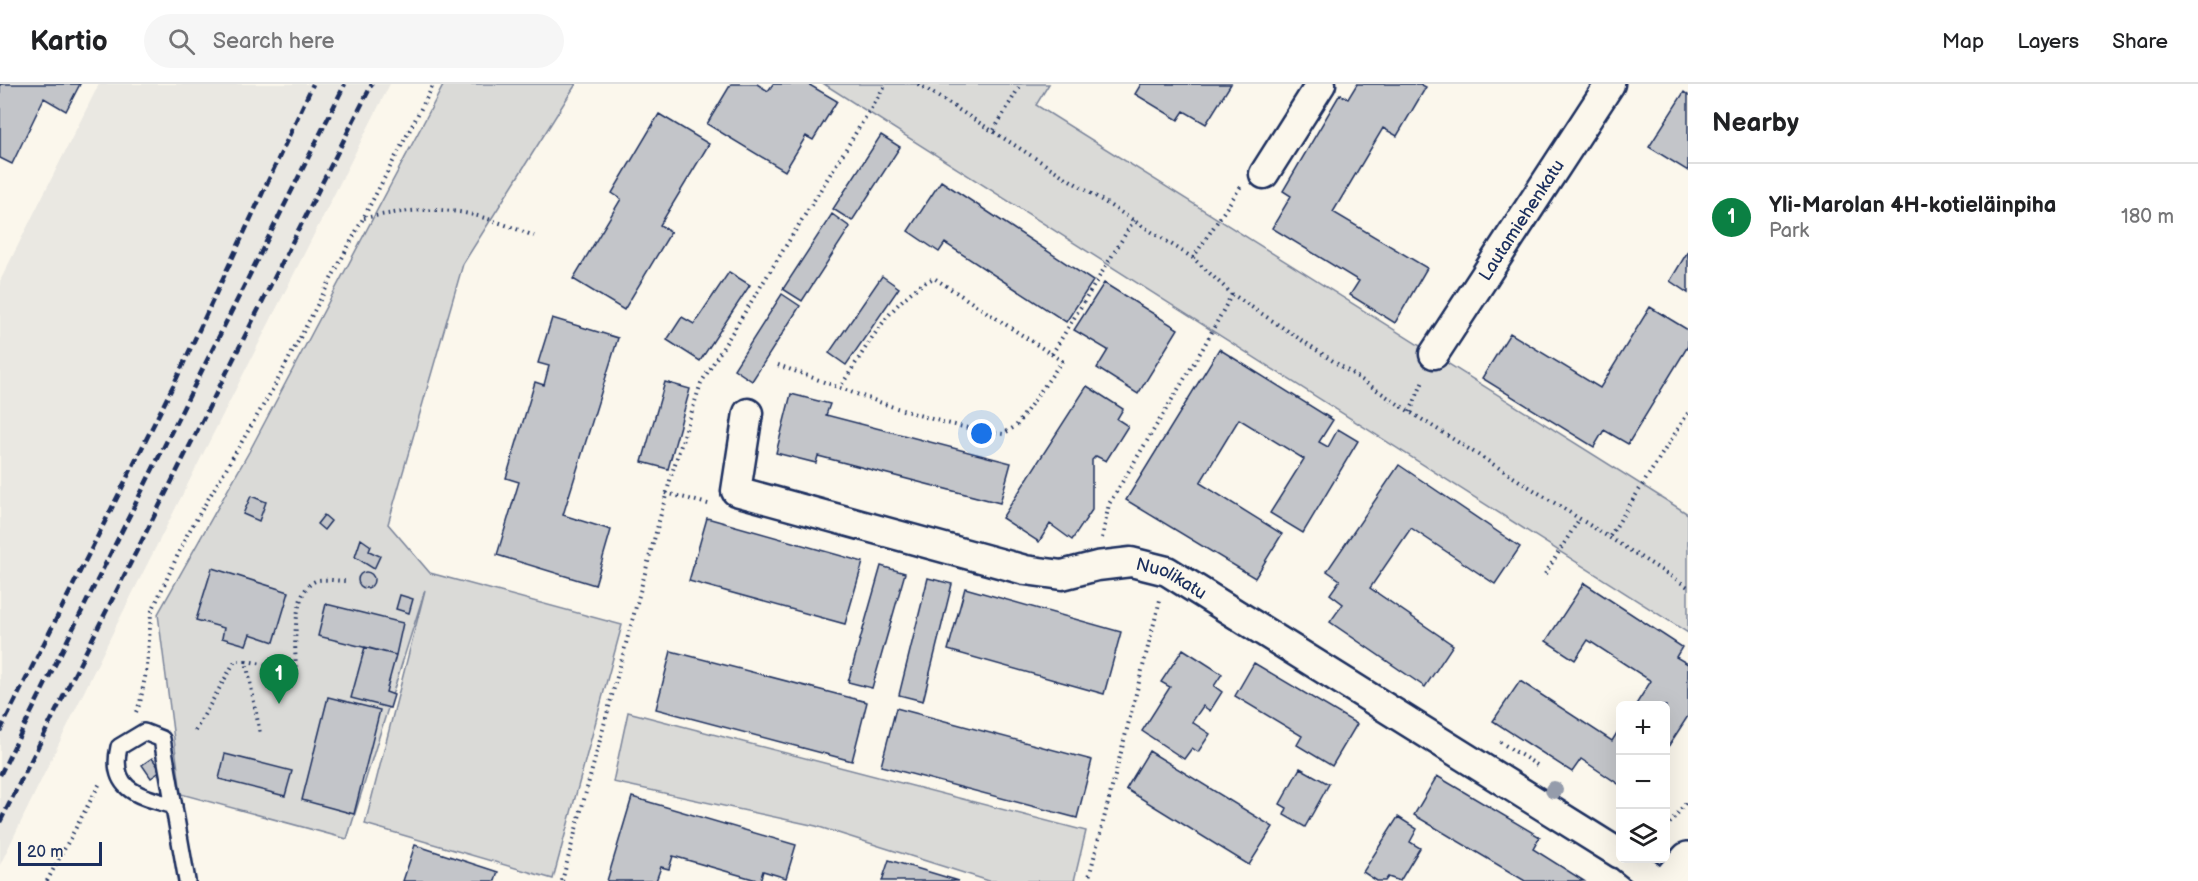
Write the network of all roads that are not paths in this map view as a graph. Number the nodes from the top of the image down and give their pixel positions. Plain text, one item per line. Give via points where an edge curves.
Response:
1 (1321, 84) edge
2 (1610, 84) edge
3 (1254, 179) road end
4 (1434, 354) road end
5 (748, 413) dead end
6 (174, 806) junction
7 (1616, 852) edge
8 (1688, 859) edge
9 (1633, 863) edge
10 (186, 881) edge
11 (1656, 881) edge
12 (1669, 881) edge

1 - 3 street
2 - 4 street, Lautamiehenkatu
5 - 7 street, Nuolikatu via 736,491 1025,570 1062,575 1131,562 1167,571
6 - 6 lane via 162,739 144,732 119,747 115,764 121,780 134,795
6 - 10 lane
8 - 12 street
9 - 11 street

